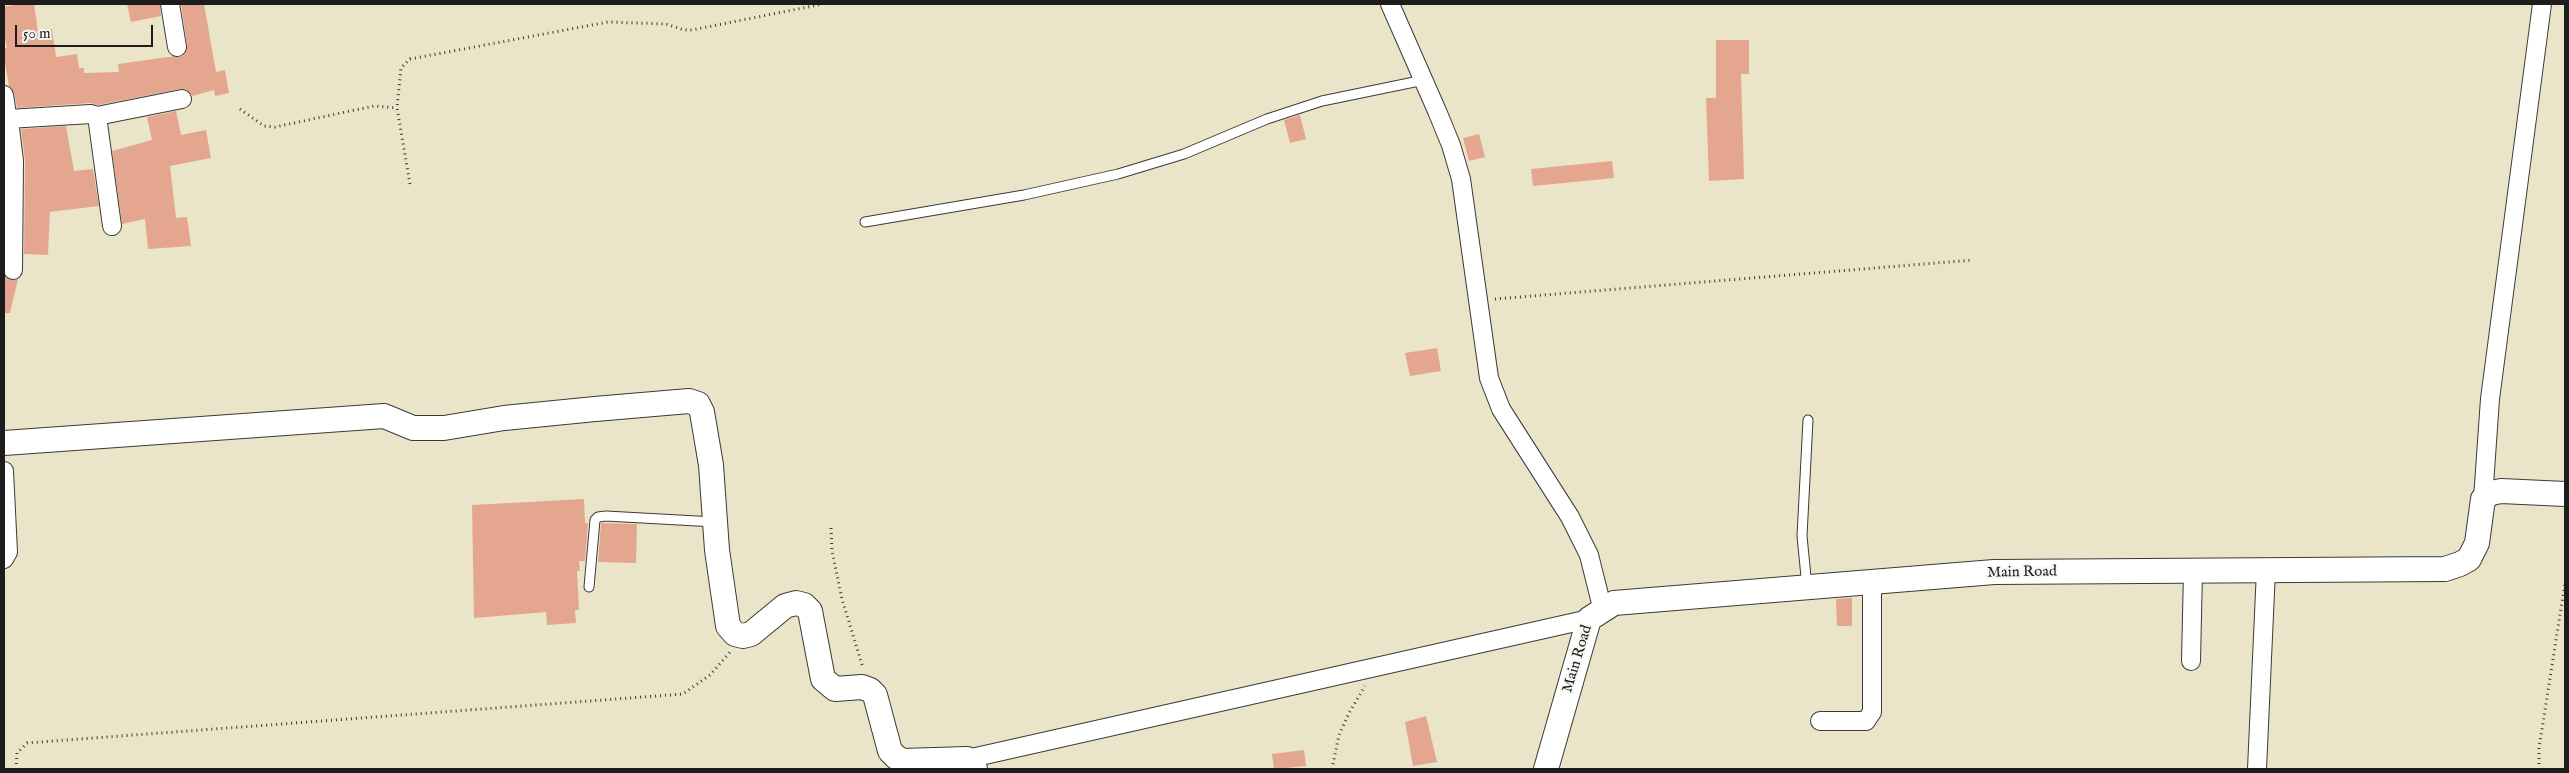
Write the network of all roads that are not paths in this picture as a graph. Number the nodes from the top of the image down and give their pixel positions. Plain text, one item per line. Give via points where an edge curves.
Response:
1 (170, 4) edge
2 (1390, 4) edge
3 (2542, 4) edge
4 (177, 46) dead end
5 (1424, 80) junction
6 (4, 96) edge
7 (182, 99) dead end
8 (97, 116) junction
9 (7, 125) edge
10 (865, 222) dead end
11 (112, 226) dead end
12 (13, 270) dead end
13 (1808, 420) dead end
14 (4, 443) edge
15 (4, 471) edge
16 (2565, 494) edge
17 (2483, 499) junction
18 (715, 522) junction
19 (4, 559) edge
20 (2266, 570) junction
21 (2193, 571) junction
22 (1872, 582) junction
23 (589, 587) dead end
24 (1807, 588) junction
25 (1596, 615) junction
26 (2191, 661) dead end
27 (1820, 721) dead end
28 (971, 764) edge
29 (1546, 769) edge
30 (2257, 769) edge

1 - 4 street
2 - 5 street
3 - 17 street via 2490,398
5 - 10 lane via 1322,102 1267,119 1184,154 1118,174 1024,195
5 - 25 street via 1451,145 1460,179 1488,378 1501,409 1589,554
6 - 9 street
7 - 8 street
8 - 9 street via 91,114
8 - 11 street
9 - 12 street via 14,161
13 - 24 lane via 1802,536
14 - 18 street via 384,416 413,428 444,428 504,418 689,401 698,404 702,412 711,465
15 - 19 street via 8,552
16 - 17 street via 2501,491
17 - 20 street, Main Road via 2477,542 2469,559 2445,569
18 - 23 lane via 598,518 595,520
18 - 28 street via 728,626 735,634 751,634 785,606 804,605 810,611 823,680 835,689 862,687 870,690 890,751 896,757 902,761
20 - 21 street, Main Road
20 - 30 street
21 - 22 street, Main Road via 1994,572
21 - 26 street
22 - 24 street, Main Road
22 - 27 street via 1872,712 1866,721
24 - 25 street, Main Road via 1614,603
25 - 28 street
25 - 29 street, Main Road

